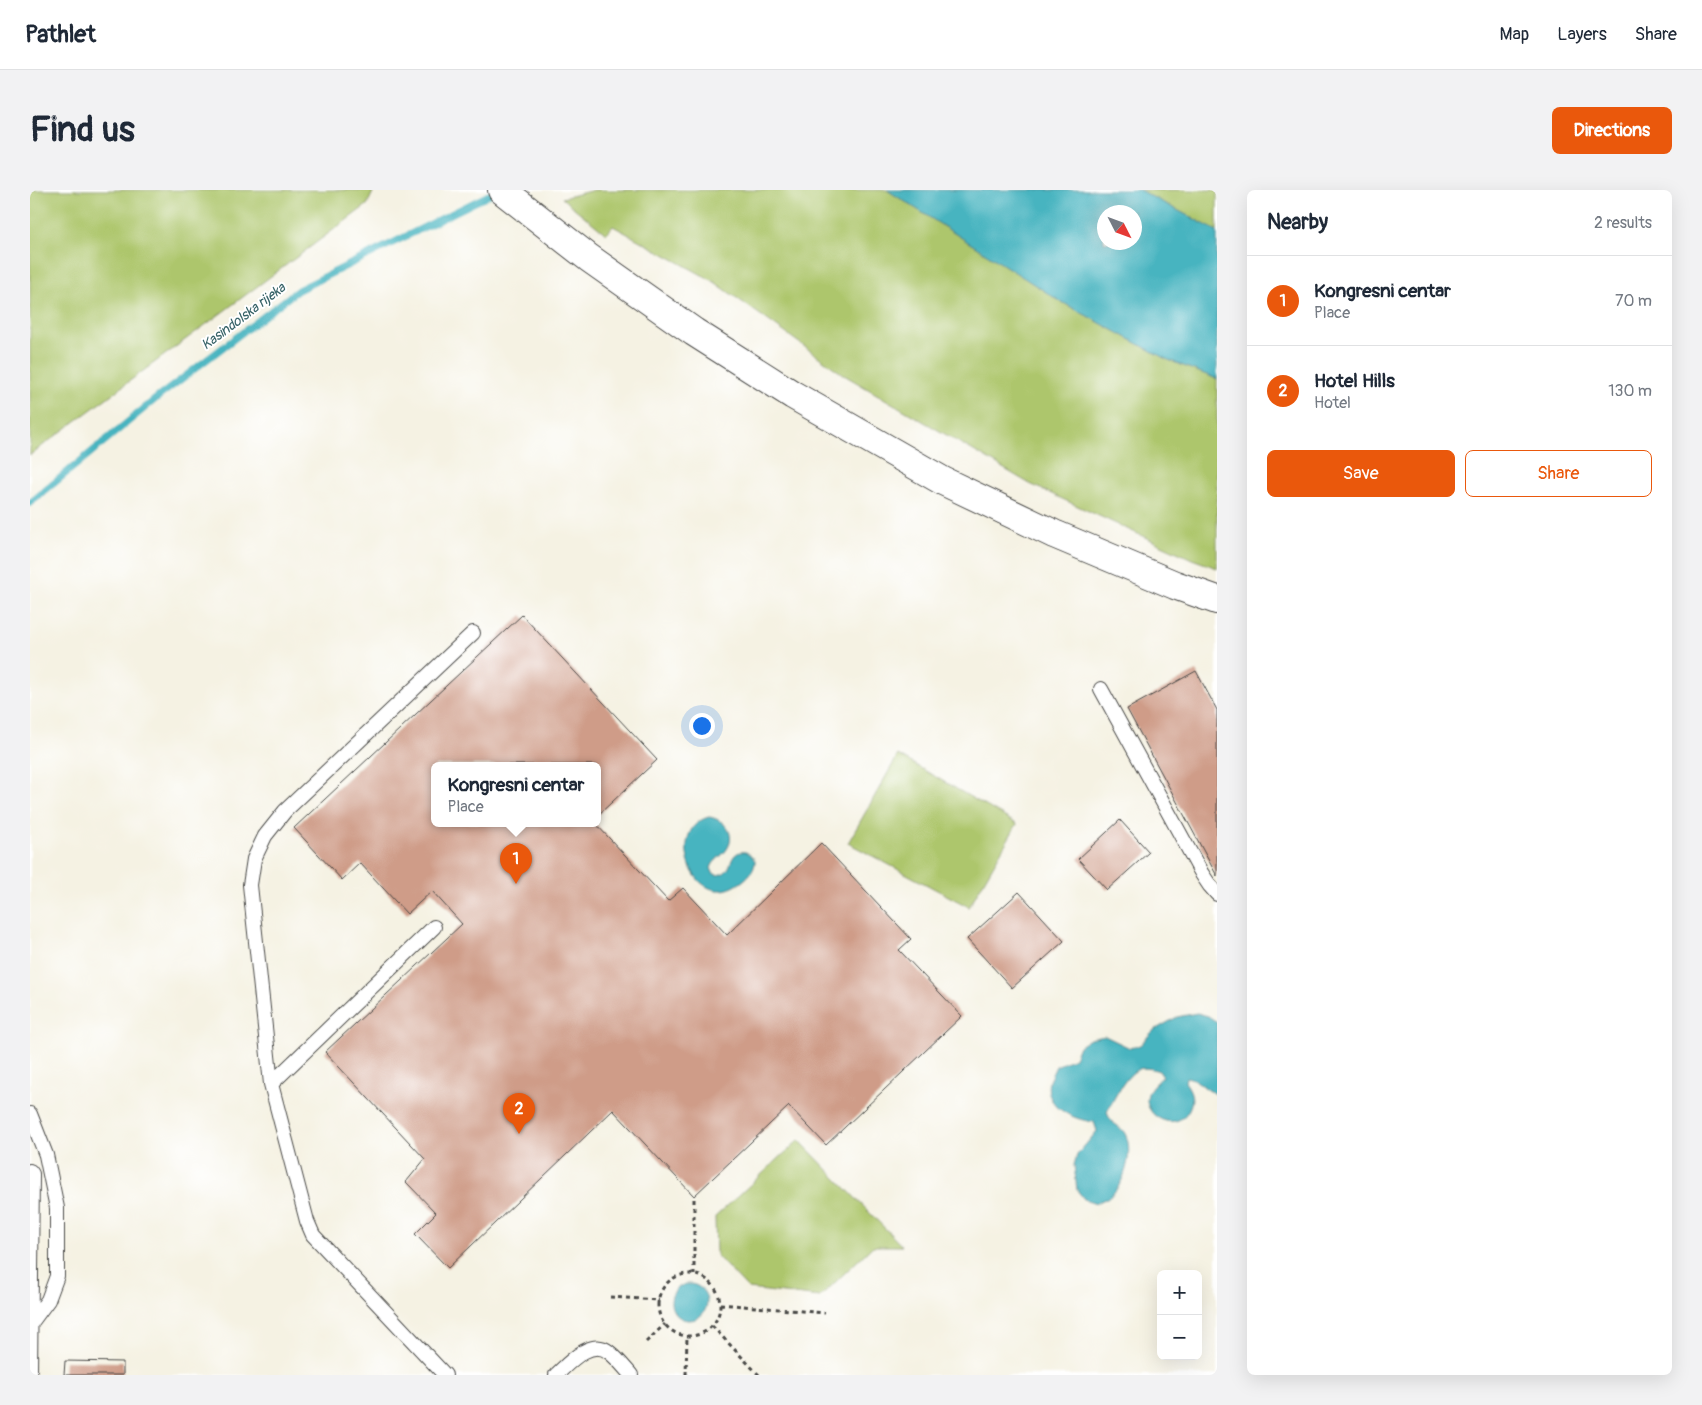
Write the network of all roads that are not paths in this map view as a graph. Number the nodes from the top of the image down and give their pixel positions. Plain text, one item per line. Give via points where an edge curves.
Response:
1 (502, 190) edge
2 (1217, 600) edge
3 (474, 633) dead end
4 (1101, 689) dead end
5 (1217, 894) edge
6 (434, 928) dead end
7 (271, 1084) junction
8 (30, 1114) edge
9 (30, 1171) edge
10 (31, 1323) edge
11 (30, 1375) edge
12 (446, 1375) edge
13 (556, 1375) edge
14 (631, 1375) edge

1 - 2 street via 589,258 694,332 793,395 943,481 1054,534
3 - 7 lane via 285,811 265,836 254,859 250,885
4 - 5 lane via 1202,874
6 - 7 lane
7 - 12 lane via 306,1221 313,1234
8 - 10 lane via 46,1155 56,1208 57,1276 48,1300
9 - 10 lane
10 - 11 lane
13 - 14 lane via 581,1352 596,1347 608,1350

